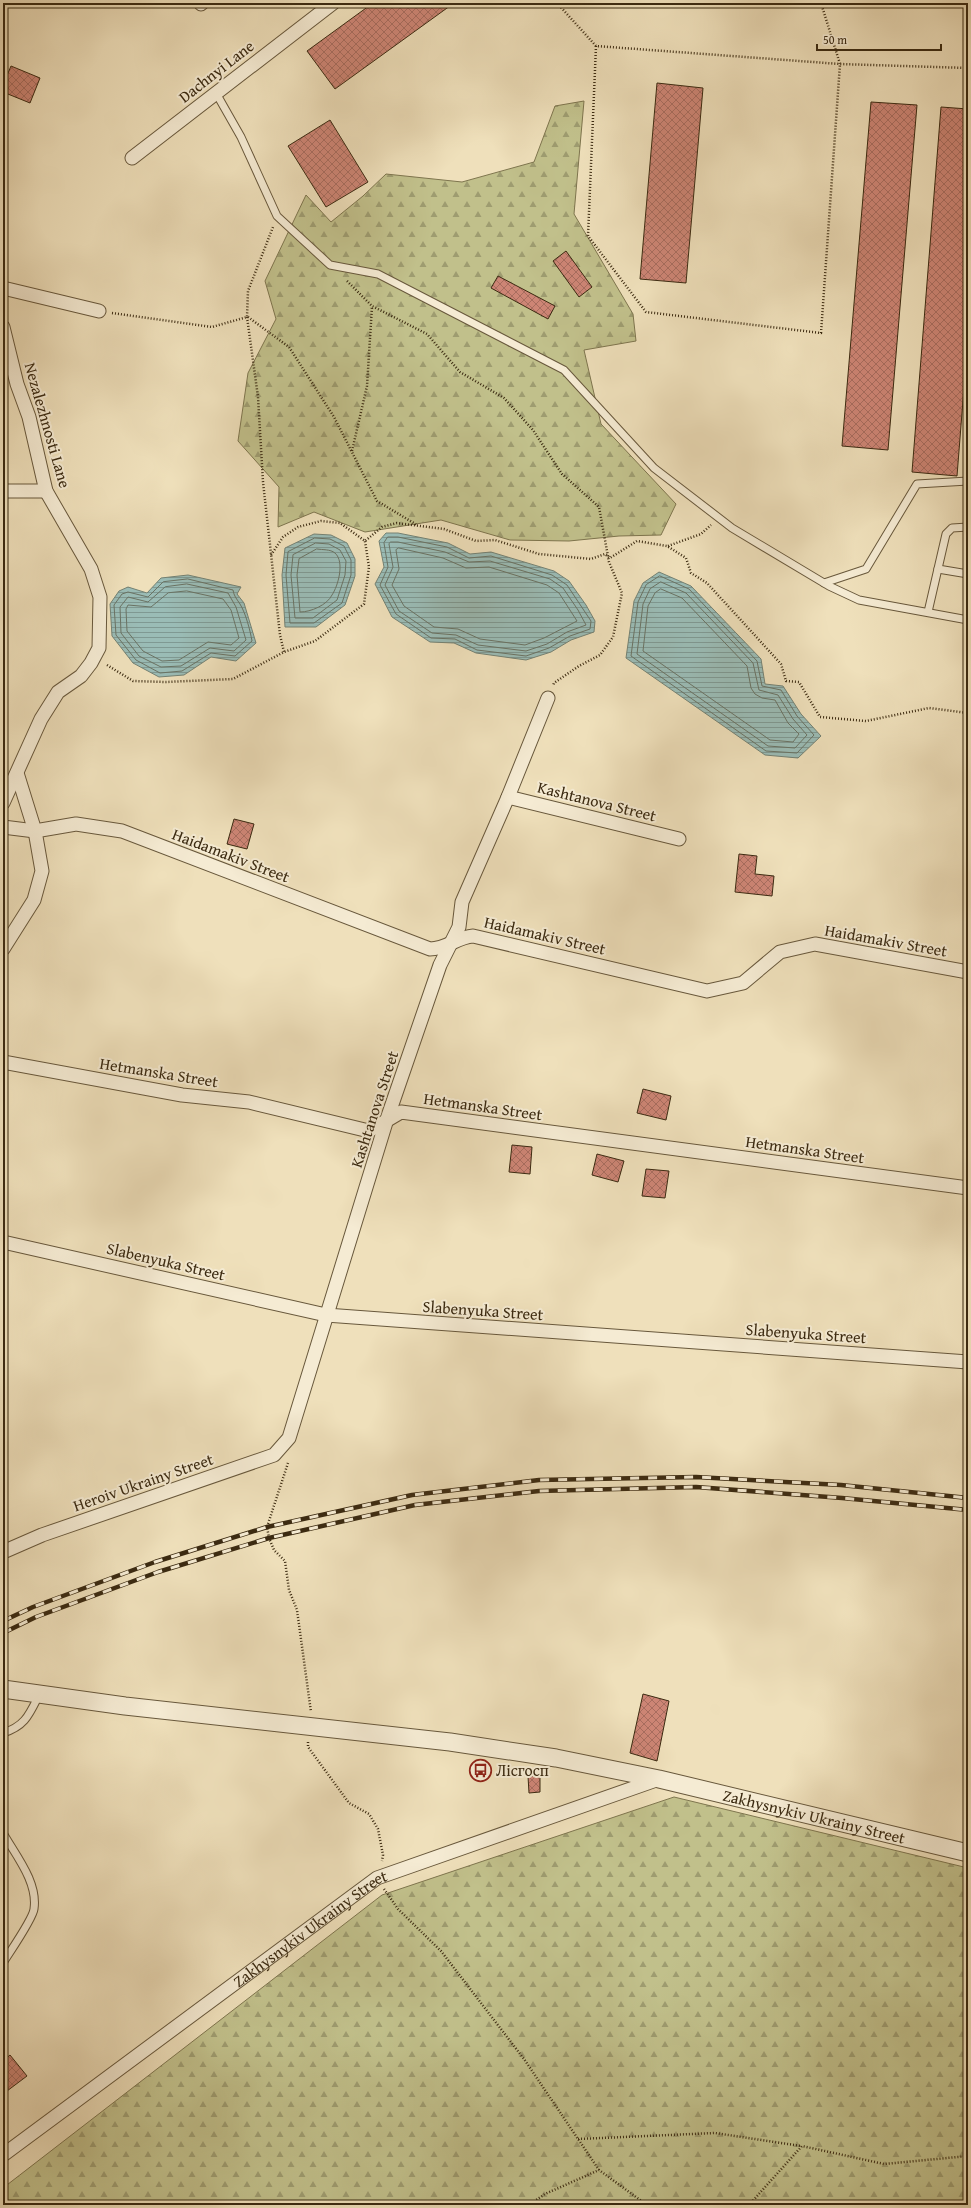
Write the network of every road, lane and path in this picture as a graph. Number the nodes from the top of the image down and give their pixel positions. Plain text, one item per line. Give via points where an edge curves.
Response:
1 (333, 3) edge
2 (556, 3) edge
3 (821, 3) edge
4 (318, 8) edge
5 (596, 46) junction
6 (840, 64) junction
7 (968, 68) edge
8 (216, 93) junction
9 (132, 158) dead end
10 (277, 216) junction
11 (330, 265) junction
12 (3, 288) edge
13 (372, 306) junction
14 (99, 311) joint
15 (247, 317) junction
16 (3, 327) edge
17 (352, 452) junction
18 (968, 481) edge
19 (3, 491) edge
20 (46, 491) junction
21 (719, 518) junction
22 (419, 526) junction
23 (968, 527) edge
24 (365, 541) junction
25 (667, 546) junction
26 (271, 555) junction
27 (609, 557) junction
28 (938, 569) junction
29 (968, 574) edge
30 (824, 583) junction
31 (928, 612) junction
32 (968, 620) edge
33 (284, 652) junction
34 (95, 656) junction
35 (548, 698) joint
36 (968, 713) edge
37 (17, 773) junction
38 (508, 797) junction
39 (3, 803) edge
40 (3, 827) edge
41 (34, 831) junction
42 (678, 839) dead end
43 (453, 942) junction
44 (3, 949) edge
45 (968, 972) edge
46 (3, 1062) edge
47 (387, 1119) junction
48 (968, 1188) edge
49 (3, 1242) edge
50 (326, 1315) junction
51 (968, 1362) edge
52 (289, 1438) junction
53 (3, 1552) edge
54 (3, 1689) edge
55 (39, 1695) junction
56 (310, 1727) junction
57 (3, 1734) edge
58 (659, 1779) junction
59 (3, 1834) edge
60 (968, 1853) edge
61 (377, 1878) junction
62 (3, 1963) edge
63 (578, 2139) junction
64 (802, 2146) junction
65 (3, 2155) edge
66 (968, 2156) edge
67 (599, 2170) junction
68 (529, 2205) edge
69 (647, 2205) edge
70 (749, 2205) edge

1 - 4 street, Dachnyi Lane
2 - 5 path
3 - 6 path
4 - 8 street, Dachnyi Lane
5 - 6 path
5 - 6 path via 588,236 646,312 821,333
6 - 7 path
8 - 9 street, Dachnyi Lane
8 - 10 lane via 241,137
10 - 11 lane
10 - 15 path via 248,291
11 - 13 path
11 - 21 lane via 378,274 564,370 654,468
12 - 14 street
13 - 17 path via 367,386
13 - 27 path via 427,334 460,372 504,398 533,430 562,474 599,508
14 - 15 path via 212,328
15 - 17 path via 289,347 334,417
15 - 26 path via 258,397
16 - 20 street, Nezalezhnosti Lane via 17,384 29,417
17 - 22 path via 377,501
18 - 30 lane via 917,484 866,568
19 - 20 street
20 - 34 street, Nezalezhnosti Lane via 91,568 100,597 99,648
21 - 25 path via 701,534
21 - 30 lane
22 - 24 path via 397,523 382,527
22 - 27 path via 444,529 476,541 495,540 539,554 591,559 606,554
23 - 28 lane via 952,528 946,534
24 - 26 path via 340,523 321,521 298,527 283,537
24 - 33 path via 369,567 364,604 315,641
25 - 27 path via 638,541
25 - 36 path via 686,558 691,573 707,583 782,664 786,681 799,682 820,717 866,720 928,708
26 - 33 path
27 - 35 path via 622,593 613,637 600,655 554,683
28 - 29 lane
28 - 31 lane
30 - 31 lane via 859,600
31 - 32 lane
33 - 34 path via 233,679 166,682 133,681
34 - 37 street, Nezalezhnosti Lane via 81,676 58,692 41,719
35 - 38 street, Kashtanova Street
37 - 39 street, Nezalezhnosti Lane
37 - 41 street
38 - 42 street, Kashtanova Street
38 - 43 street, Kashtanova Street via 462,902 459,927
40 - 41 street, Haidamakiv Street
41 - 43 street, Haidamakiv Street via 76,824 122,831 414,944 430,949 442,949
41 - 44 street via 42,871 34,900
43 - 45 street, Haidamakiv Street via 463,936 473,936 707,991 743,983 780,952 815,944
43 - 47 street, Kashtanova Street via 440,965
46 - 47 street, Hetmanska Street via 182,1095 249,1102 369,1131
47 - 48 street, Hetmanska Street via 401,1112
47 - 50 street, Kashtanova Street
49 - 50 street, Slabenyuka Street
50 - 51 street, Slabenyuka Street
50 - 52 street, Kashtanova Street
52 - 53 street, Heroiv Ukrainy Street via 274,1455 42,1535
52 - 56 path via 287,1468 267,1527 274,1550 285,1561 290,1590 297,1610 312,1715
54 - 55 street, Zakhysnykiv Ukrainy Street
55 - 56 street, Zakhysnykiv Ukrainy Street
55 - 57 lane via 28,1718 15,1729
56 - 58 street, Zakhysnykiv Ukrainy Street via 450,1742 556,1758
56 - 61 path via 308,1747 350,1803 369,1814 378,1829 383,1855
58 - 60 street, Zakhysnykiv Ukrainy Street
58 - 61 street, Zakhysnykiv Ukrainy Street
59 - 62 lane via 28,1875 33,1890 34,1911
61 - 63 path via 398,1909 441,1951 456,1970 524,2059
61 - 65 street, Zakhysnykiv Ukrainy Street
63 - 64 path via 715,2133
63 - 67 path
64 - 66 path via 884,2164
64 - 70 path
67 - 68 path via 546,2194
67 - 69 path

